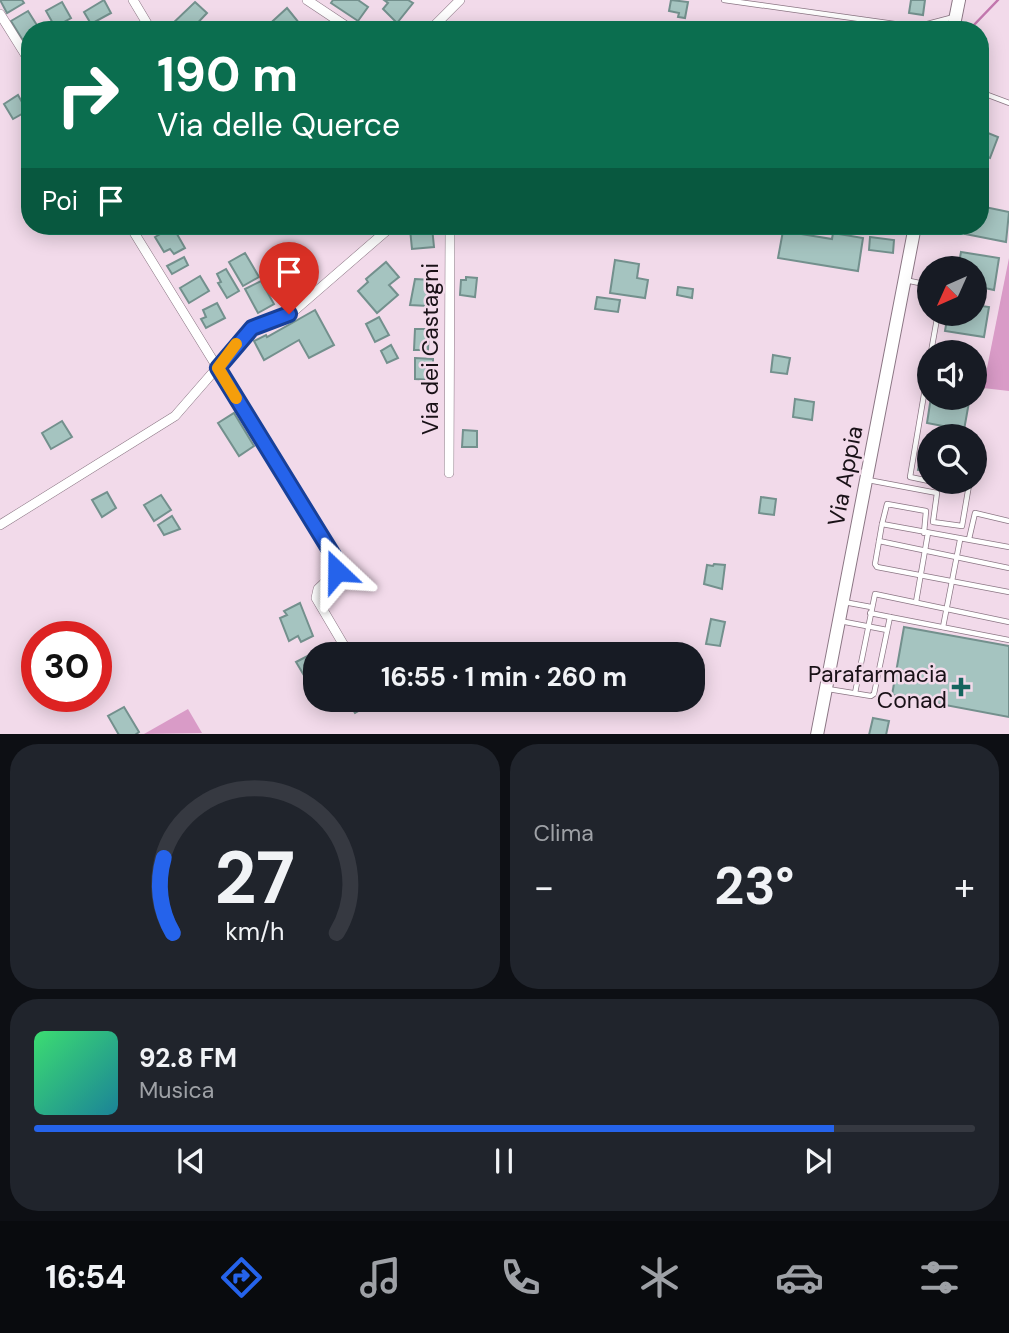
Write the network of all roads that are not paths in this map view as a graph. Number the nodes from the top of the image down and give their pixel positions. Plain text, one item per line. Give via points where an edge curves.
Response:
1 (132, 0) edge
2 (307, 0) edge
3 (460, 0) edge
4 (724, 0) edge
5 (959, 0) edge
6 (0, 14) edge
7 (145, 21) edge
8 (338, 21) edge
9 (439, 21) edge
10 (869, 21) edge
11 (954, 21) edge
12 (21, 48) edge
13 (989, 95) edge
14 (1009, 103) edge
15 (136, 235) edge
16 (382, 235) edge
17 (450, 235) edge
18 (913, 235) edge
19 (904, 280) junction
20 (917, 283) edge
21 (218, 368) junction
22 (917, 441) edge
23 (449, 473) dead end
24 (917, 478) edge
25 (866, 480) junction
26 (917, 490) edge
27 (937, 494) edge
28 (967, 494) edge
29 (1009, 521) edge
30 (882, 524) junction
31 (0, 525) edge
32 (926, 533) junction
33 (969, 539) junction
34 (960, 540) junction
35 (879, 541) junction
36 (1009, 547) edge
37 (925, 550) junction
38 (957, 557) junction
39 (1009, 568) edge
40 (921, 573) junction
41 (953, 580) junction
42 (1009, 592) edge
43 (843, 602) junction
44 (916, 602) junction
45 (947, 609) junction
46 (870, 610) junction
47 (890, 617) junction
48 (839, 621) junction
49 (1009, 622) edge
50 (867, 626) junction
51 (943, 627) junction
52 (887, 631) junction
53 (1009, 640) edge
54 (342, 642) edge
55 (826, 688) junction
56 (855, 693) junction
57 (817, 734) edge

1 - 7 street
2 - 8 street
3 - 9 street
4 - 10 lane
5 - 11 street
6 - 12 street
13 - 14 lane
15 - 21 street
16 - 21 street via 295,310 249,331
17 - 23 street, Via dei Castagni
18 - 19 street, Via Appia
19 - 20 lane
19 - 25 street, Via Appia
21 - 31 street via 172,418
21 - 54 street via 336,560 336,573 318,589 316,598
22 - 24 lane via 910,477
25 - 26 lane
25 - 43 street, Via Appia
27 - 28 lane via 933,522 962,526
29 - 33 lane via 975,513
30 - 32 lane
30 - 32 lane via 887,504 924,510
30 - 35 lane
32 - 34 lane
32 - 37 lane
33 - 34 lane
33 - 36 lane
34 - 38 lane
35 - 37 lane
35 - 40 lane via 875,566
37 - 38 lane
37 - 40 lane
38 - 39 lane
38 - 41 lane
40 - 41 lane
40 - 44 lane
41 - 42 lane
41 - 45 lane
43 - 46 lane
43 - 48 street, Via Appia
44 - 45 lane
44 - 46 lane via 875,594
45 - 49 lane
45 - 51 lane
46 - 47 lane
46 - 50 lane
47 - 51 lane
47 - 52 lane
48 - 50 lane
48 - 55 street, Via Appia
50 - 52 lane
50 - 56 lane
51 - 53 lane
52 - 56 lane via 874,694
55 - 56 lane
55 - 57 street, Via Appia

